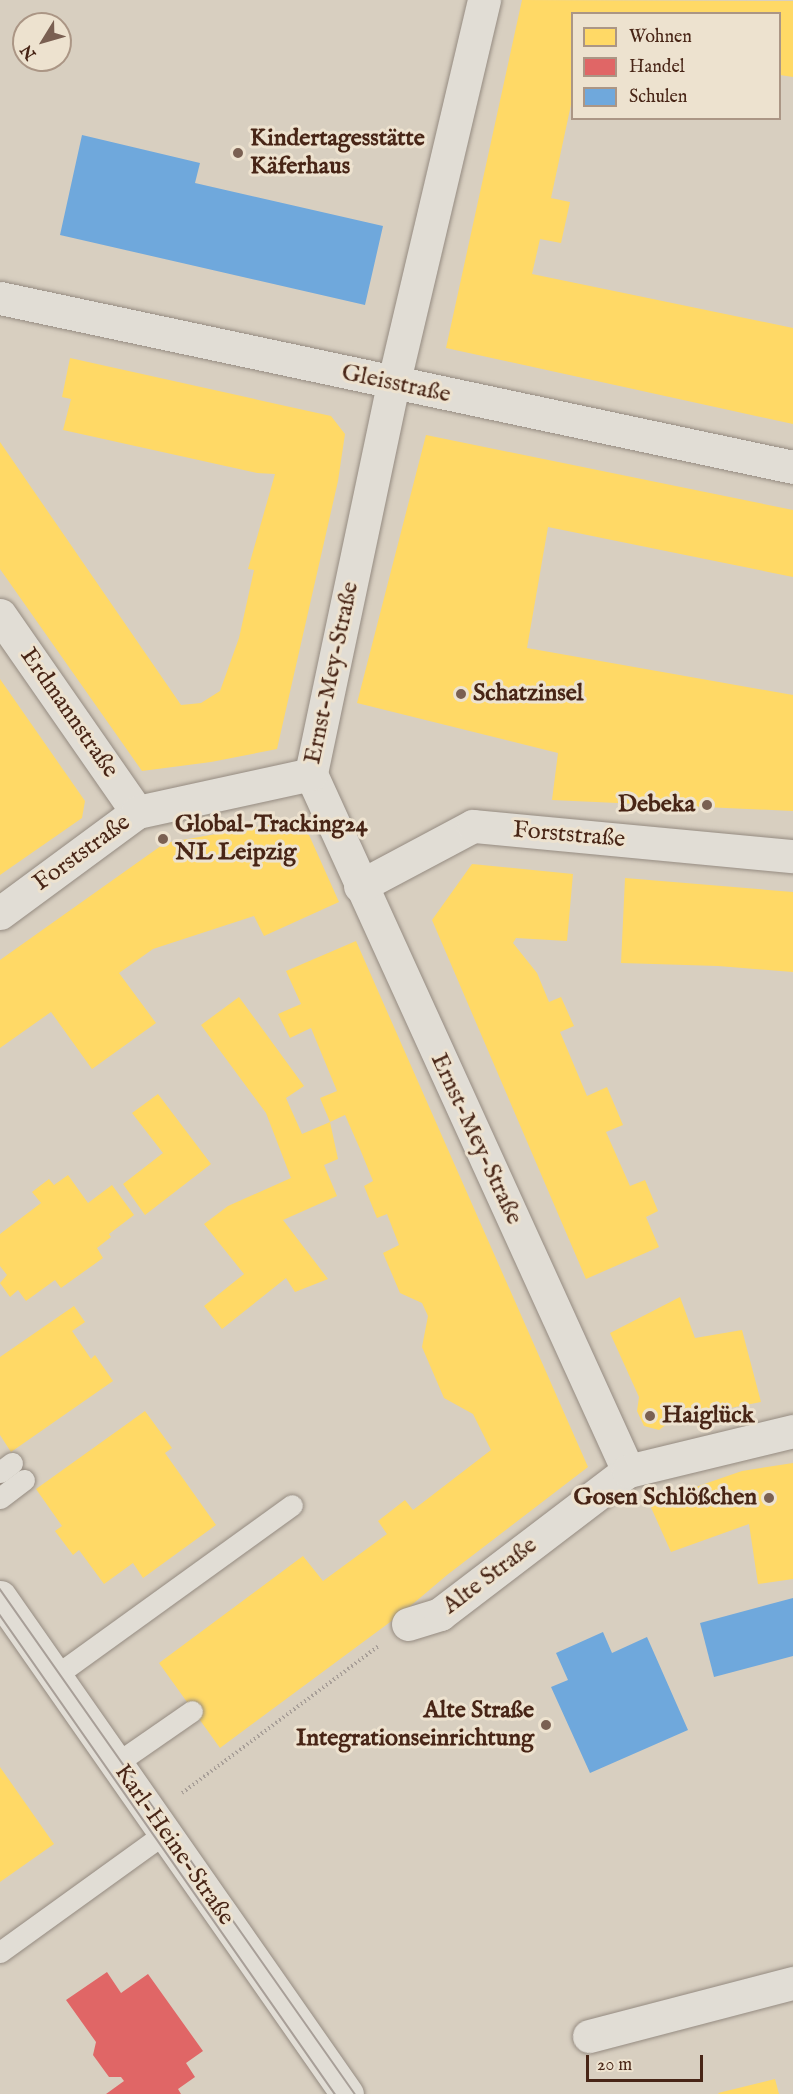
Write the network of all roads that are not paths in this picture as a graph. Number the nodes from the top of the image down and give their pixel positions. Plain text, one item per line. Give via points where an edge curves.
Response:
1 (484, 0) edge
2 (0, 298) edge
3 (393, 384) junction
4 (793, 467) edge
5 (0, 615) edge
6 (311, 774) junction
7 (137, 812) junction
8 (793, 856) edge
9 (360, 886) junction
10 (0, 913) edge
11 (793, 1431) edge
12 (12, 1472) edge
13 (628, 1472) junction
14 (0, 1498) edge
15 (292, 1505) dead end
16 (0, 1597) edge
17 (408, 1624) road end
18 (55, 1676) junction
19 (192, 1711) dead end
20 (117, 1763) junction
21 (159, 1824) junction
22 (0, 1952) edge
23 (793, 1983) edge
24 (589, 2036) dead end
25 (347, 2094) edge

1 - 3 street, Ernst-Mey-Straße
2 - 3 street, Gleisstraße
3 - 4 street, Gleisstraße
3 - 6 street, Ernst-Mey-Straße
5 - 7 street, Erdmannstraße
6 - 7 street, Forststraße
6 - 9 street, Ernst-Mey-Straße
7 - 10 street, Forststraße
8 - 9 street, Forststraße via 473,826
9 - 13 street, Ernst-Mey-Straße
11 - 13 street, Alte Straße
12 - 14 lane
13 - 17 street, Alte Straße via 440,1614
15 - 18 lane
16 - 18 street, Karl-Heine-Straße
18 - 20 street, Karl-Heine-Straße
19 - 20 lane
20 - 21 street, Karl-Heine-Straße
21 - 22 lane
21 - 25 street, Karl-Heine-Straße
23 - 24 street

